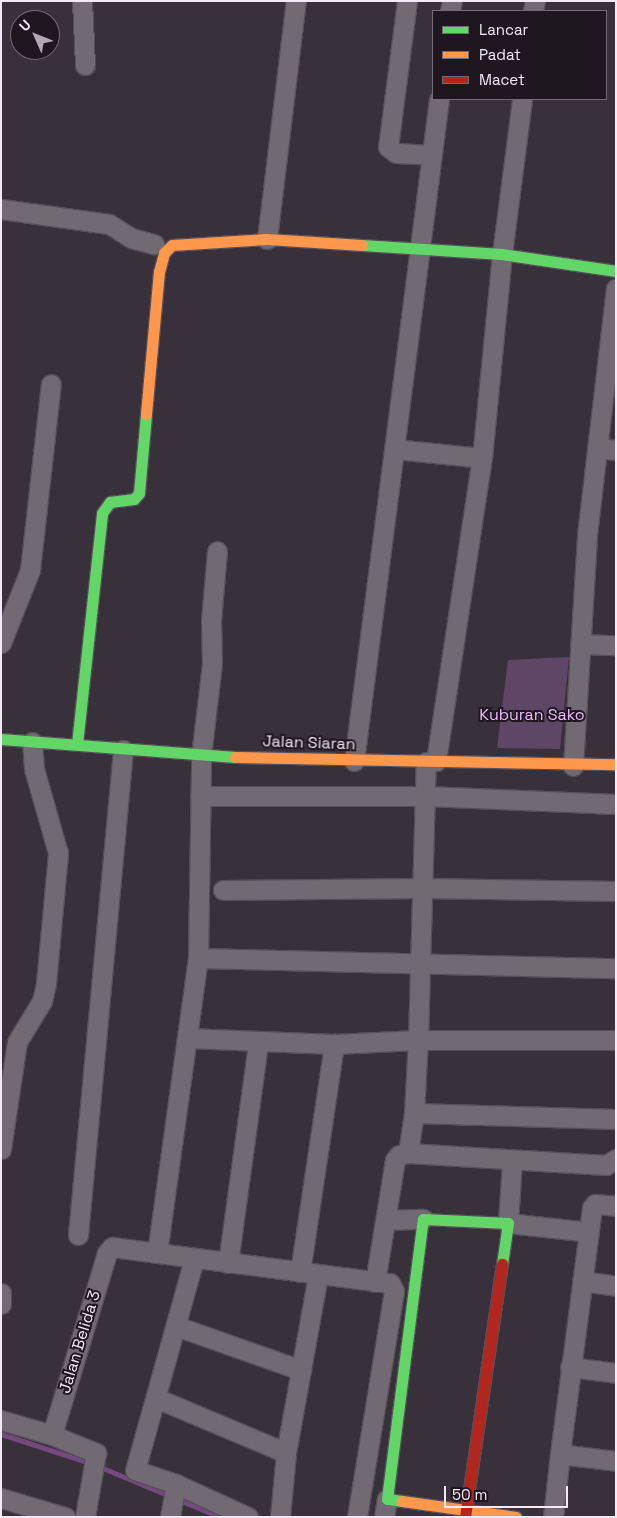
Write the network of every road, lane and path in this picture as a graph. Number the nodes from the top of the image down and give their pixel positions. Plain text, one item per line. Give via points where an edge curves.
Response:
1 (82, 1) edge
2 (296, 1) edge
3 (407, 1) edge
4 (85, 66) dead end
5 (439, 100) edge
6 (522, 100) edge
7 (432, 155) junction
8 (1, 209) edge
9 (267, 239) junction
10 (154, 244) dead end
11 (418, 250) junction
12 (502, 254) junction
13 (616, 271) edge
14 (616, 289) edge
15 (611, 370) edge
16 (51, 384) dead end
17 (597, 448) junction
18 (394, 449) junction
19 (616, 450) edge
20 (482, 458) junction
21 (217, 551) dead end
22 (1, 643) edge
23 (580, 644) junction
24 (616, 645) edge
25 (1, 739) edge
26 (32, 742) junction
27 (77, 744) junction
28 (123, 750) junction
29 (202, 756) junction
30 (354, 761) junction
31 (431, 761) junction
32 (616, 764) edge
33 (573, 766) junction
34 (200, 796) junction
35 (426, 796) junction
36 (616, 804) edge
37 (423, 888) junction
38 (223, 890) dead end
39 (616, 891) edge
40 (198, 958) junction
41 (420, 965) junction
42 (616, 968) edge
43 (187, 1038) junction
44 (418, 1040) junction
45 (616, 1040) edge
46 (258, 1043) junction
47 (334, 1044) junction
48 (414, 1113) junction
49 (616, 1119) edge
50 (1, 1149) edge
51 (408, 1153) junction
52 (616, 1159) edge
53 (512, 1161) junction
54 (616, 1206) edge
55 (423, 1219) junction
56 (386, 1220) junction
57 (508, 1223) junction
58 (589, 1232) junction
59 (78, 1235) dead end
60 (157, 1253) junction
61 (194, 1259) junction
62 (228, 1263) junction
63 (309, 1273) junction
64 (582, 1281) junction
65 (375, 1282) junction
66 (616, 1286) edge
67 (1, 1293) edge
68 (1, 1304) edge
69 (176, 1326) junction
70 (570, 1367) junction
71 (301, 1370) junction
72 (616, 1373) edge
73 (156, 1398) junction
74 (1, 1420) edge
75 (52, 1435) junction
76 (286, 1453) junction
77 (560, 1454) junction
78 (616, 1461) edge
79 (176, 1486) junction
80 (1, 1498) edge
81 (385, 1508) edge
82 (20, 1510) edge
83 (170, 1513) edge
84 (465, 1514) edge
85 (65, 1517) edge
86 (85, 1517) edge
87 (248, 1517) edge
88 (280, 1517) edge
89 (357, 1517) edge
90 (516, 1517) edge
91 (553, 1517) edge

1 - 4 street
2 - 9 street
3 - 7 street via 388,147 396,153
5 - 7 street
6 - 12 street
7 - 11 street
8 - 10 street via 109,224 131,238
9 - 11 street
9 - 27 street via 172,244 164,253 159,272 139,494 134,499 110,502 102,513
11 - 12 street
11 - 18 street
12 - 13 street
12 - 20 street
14 - 15 street
15 - 17 street
16 - 22 street via 30,570
17 - 19 street
17 - 23 street
18 - 20 street
18 - 30 street
20 - 31 street
21 - 29 street via 211,621 212,664
23 - 24 street
23 - 33 street
25 - 26 street, Jalan Siaran
26 - 27 street, Jalan Siaran
26 - 50 street via 34,769 58,854 46,983 42,1001 17,1042
27 - 28 street, Jalan Siaran
28 - 29 street, Jalan Siaran
28 - 59 street
29 - 30 street, Jalan Siaran
29 - 34 street
30 - 31 street, Jalan Siaran
31 - 33 street, Jalan Siaran
31 - 35 street
32 - 33 street, Jalan Siaran
34 - 35 street
34 - 40 street
35 - 36 street
35 - 37 street
37 - 38 street
37 - 39 street
37 - 41 street
40 - 41 street
40 - 43 street
41 - 42 street
41 - 44 street
43 - 46 street
43 - 60 street
44 - 45 street
44 - 47 street
44 - 48 street
46 - 47 street
46 - 62 street
47 - 63 street
48 - 49 street
48 - 51 street
51 - 53 street
51 - 56 street via 395,1160
52 - 53 street via 606,1165
53 - 57 street
54 - 58 street via 595,1204
55 - 56 street
55 - 57 street
55 - 81 street
56 - 65 street
57 - 58 street
57 - 84 street
58 - 64 street
60 - 61 street
60 - 75 street, Jalan Belida 3 via 112,1247 109,1250
61 - 62 street
61 - 69 street
62 - 63 street
63 - 65 street
63 - 71 street
64 - 66 street
64 - 70 street
65 - 89 street via 390,1283 394,1291
67 - 68 street
69 - 71 street
69 - 73 street
70 - 72 street
70 - 77 street
71 - 76 street
73 - 76 street
73 - 79 street via 135,1470
74 - 75 street
75 - 86 street via 96,1454
76 - 88 street
77 - 78 street
77 - 91 street
79 - 83 street
79 - 87 street
80 - 82 street
81 - 84 street
82 - 85 street
84 - 90 street

